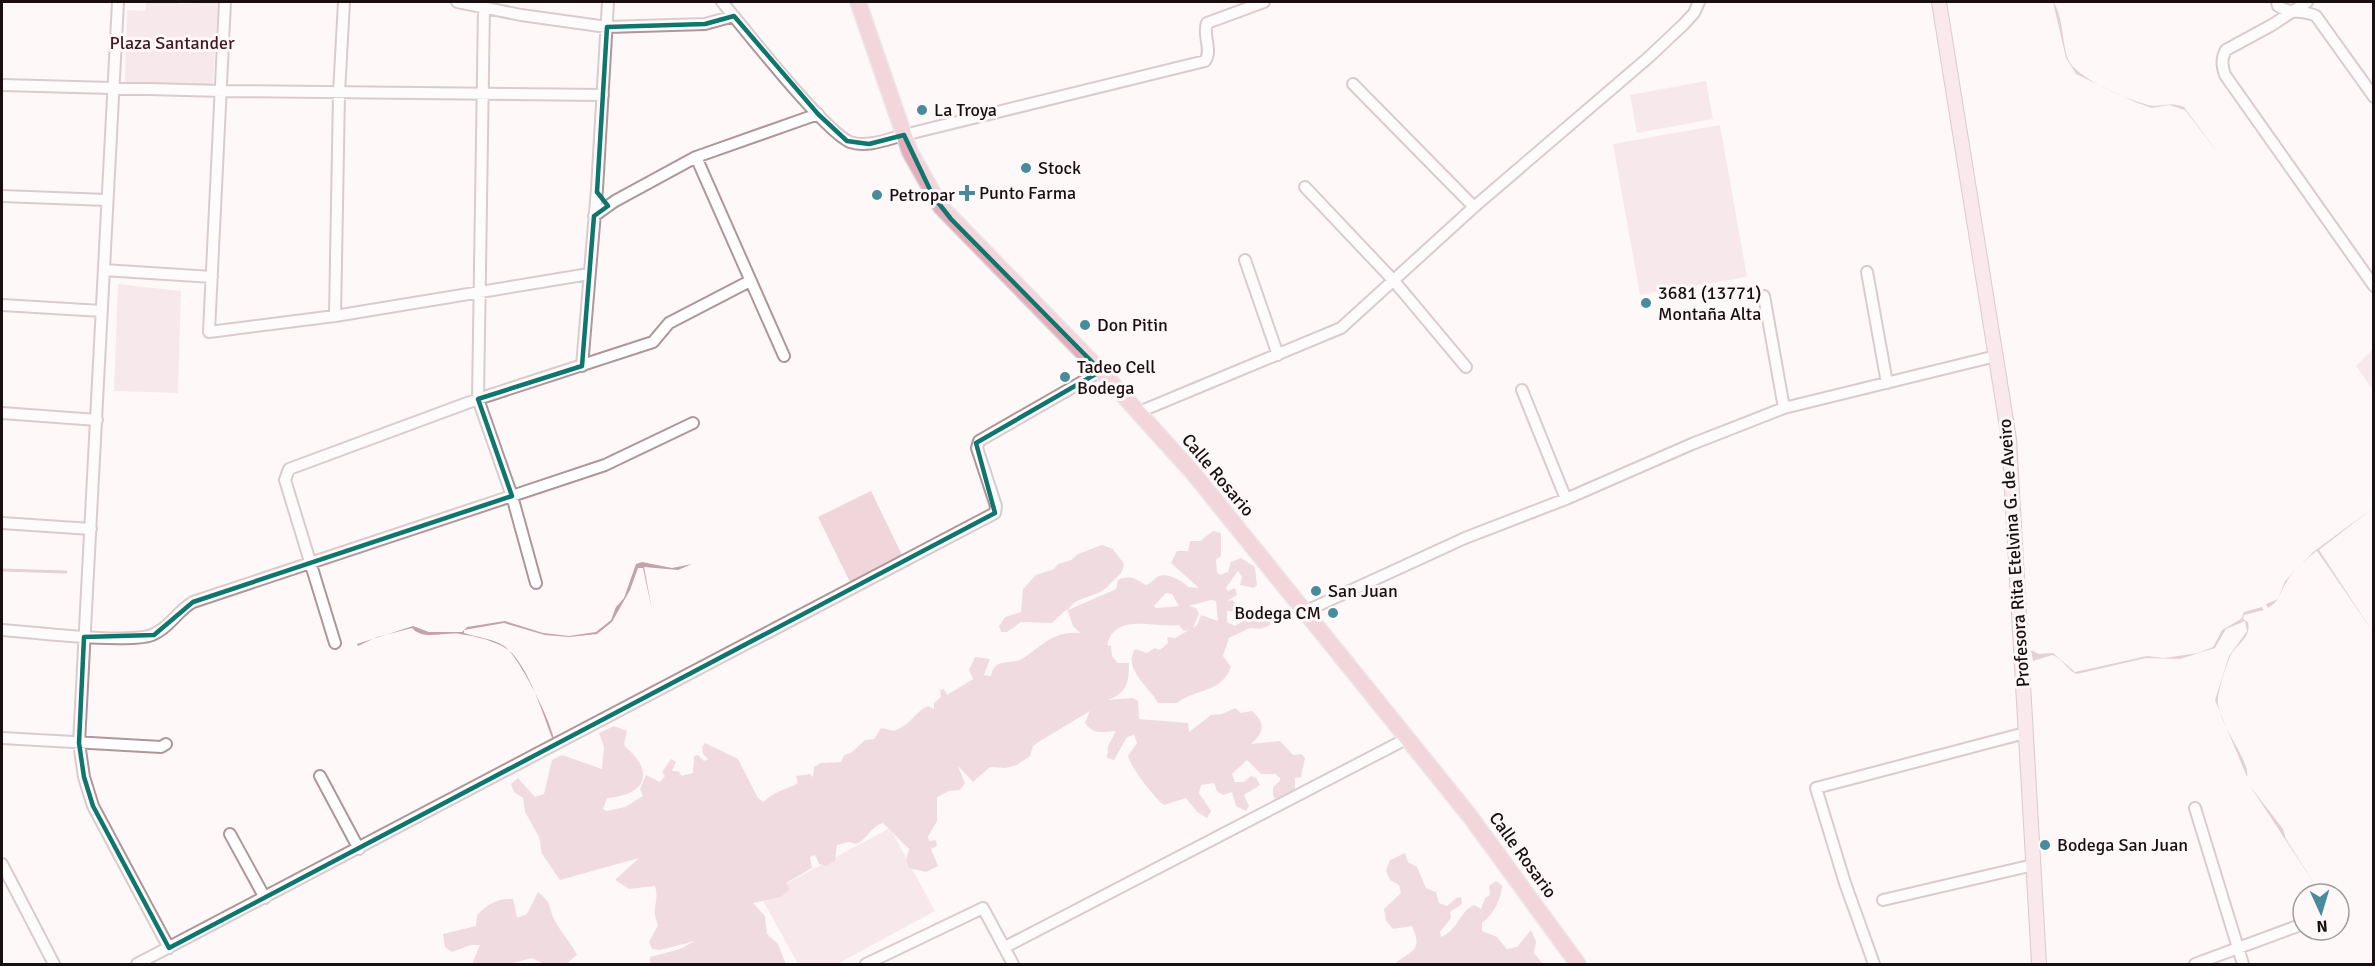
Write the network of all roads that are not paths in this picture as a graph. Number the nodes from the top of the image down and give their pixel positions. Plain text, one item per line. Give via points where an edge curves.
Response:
1 (118, 2) edge
2 (225, 2) edge
3 (344, 2) edge
4 (457, 2) edge
5 (608, 2) edge
6 (722, 2) edge
7 (858, 2) edge
8 (1264, 2) edge
9 (1699, 2) edge
10 (1939, 2) edge
11 (2277, 2) edge
12 (2307, 2) edge
13 (483, 7) junction
14 (2289, 13) junction
15 (734, 16) junction
16 (607, 27) junction
17 (1353, 84) dead end
18 (2, 85) edge
19 (113, 88) junction
20 (222, 91) junction
21 (339, 93) junction
22 (603, 95) junction
23 (482, 96) junction
24 (2373, 97) edge
25 (818, 114) junction
26 (904, 135) junction
27 (696, 157) junction
28 (1305, 187) dead end
29 (597, 192) junction
30 (2, 196) edge
31 (107, 200) junction
32 (615, 201) junction
33 (1474, 207) junction
34 (594, 216) junction
35 (1245, 261) dead end
36 (104, 270) junction
37 (1867, 272) dead end
38 (589, 274) junction
39 (212, 277) junction
40 (750, 281) junction
41 (1394, 281) junction
42 (2373, 286) edge
43 (479, 292) junction
44 (1764, 296) dead end
45 (2, 305) edge
46 (102, 311) junction
47 (335, 315) junction
48 (1278, 355) junction
49 (784, 356) dead end
50 (1996, 356) junction
51 (582, 366) junction
52 (1466, 367) dead end
53 (1101, 371) junction
54 (1887, 383) junction
55 (1522, 390) dead end
56 (478, 399) junction
57 (1784, 408) junction
58 (1139, 412) junction
59 (2, 413) edge
60 (97, 420) junction
61 (693, 423) dead end
62 (512, 495) junction
63 (1566, 499) junction
64 (2, 523) edge
65 (91, 529) junction
66 (311, 563) junction
67 (536, 583) dead end
68 (1306, 611) junction
69 (2, 630) edge
70 (84, 637) junction
71 (335, 643) dead end
72 (2025, 733) junction
73 (2, 738) edge
74 (1408, 738) junction
75 (79, 743) junction
76 (166, 744) dead end
77 (320, 776) dead end
78 (2195, 808) dead end
79 (230, 834) dead end
80 (359, 849) junction
81 (2, 864) edge
82 (2033, 865) junction
83 (265, 897) junction
84 (1883, 900) dead end
85 (2291, 929) edge
86 (1005, 947) junction
87 (169, 948) junction
88 (2238, 949) junction
89 (54, 964) edge
90 (137, 964) edge
91 (866, 964) edge
92 (1013, 964) edge
93 (1578, 964) edge
94 (1874, 964) edge
95 (2039, 964) edge
96 (2195, 964) edge
97 (2243, 964) edge

1 - 19 street
2 - 20 street
3 - 21 street
4 - 13 street
5 - 16 street
6 - 15 street
7 - 26 main road, Calle Rosario
8 - 26 street via 1207,23 1209,53 1205,61
9 - 33 street via 1689,18 1648,57
10 - 50 street, Profesora Rita Etelvina G. de Aveiro
11 - 14 street
12 - 14 street
13 - 16 street
13 - 23 street
14 - 24 street via 2316,16
14 - 42 street via 2226,50 2221,63 2224,75
15 - 16 street via 705,24
15 - 25 street
16 - 22 street
17 - 33 street
18 - 19 street
19 - 20 street
19 - 31 street
20 - 21 street
20 - 39 street
21 - 23 street
21 - 47 street
22 - 23 street
22 - 29 street
23 - 43 street
25 - 26 street via 847,141 858,144
25 - 27 street
26 - 53 main road, Calle Rosario via 946,213
27 - 32 street
27 - 40 street
28 - 41 street
29 - 32 street via 607,202
29 - 34 street
30 - 31 street
31 - 36 street
32 - 34 street
33 - 41 street
34 - 38 street
35 - 48 street
36 - 39 street
36 - 46 street
37 - 54 street
38 - 43 street
38 - 51 street
39 - 47 street via 209,332
40 - 49 street
40 - 51 street via 669,323 652,342
41 - 48 street via 1341,328
41 - 52 street
43 - 47 street
43 - 56 street
44 - 57 street
45 - 46 street
46 - 60 street
48 - 58 street
50 - 54 street
50 - 72 street, Profesora Rita Etelvina G. de Aveiro via 2013,486
51 - 56 street
53 - 58 main road, Calle Rosario
53 - 80 street via 979,441 977,448 995,513
54 - 57 street
55 - 63 street
56 - 62 street
56 - 66 street via 289,469 285,480
57 - 63 street
58 - 68 main road, Calle Rosario
59 - 60 street
60 - 65 street
61 - 62 street via 605,465
62 - 66 street
62 - 67 street
63 - 68 street via 1423,555
64 - 65 street
65 - 70 street
66 - 70 street via 193,602 154,635
66 - 71 street
68 - 74 main road, Calle Rosario
69 - 70 street
70 - 75 street
72 - 82 street, Profesora Rita Etelvina G. de Aveiro
72 - 94 street via 1816,788
73 - 75 street
74 - 86 street
74 - 93 main road, Calle Rosario
75 - 76 street via 161,747
75 - 87 street via 93,806
77 - 80 street
78 - 88 street
79 - 83 street
80 - 83 street
81 - 89 street
82 - 84 street
82 - 95 street, Profesora Rita Etelvina G. de Aveiro
83 - 87 street
85 - 88 street
86 - 91 street via 983,908
86 - 92 street
87 - 90 street
88 - 96 street
88 - 97 street

